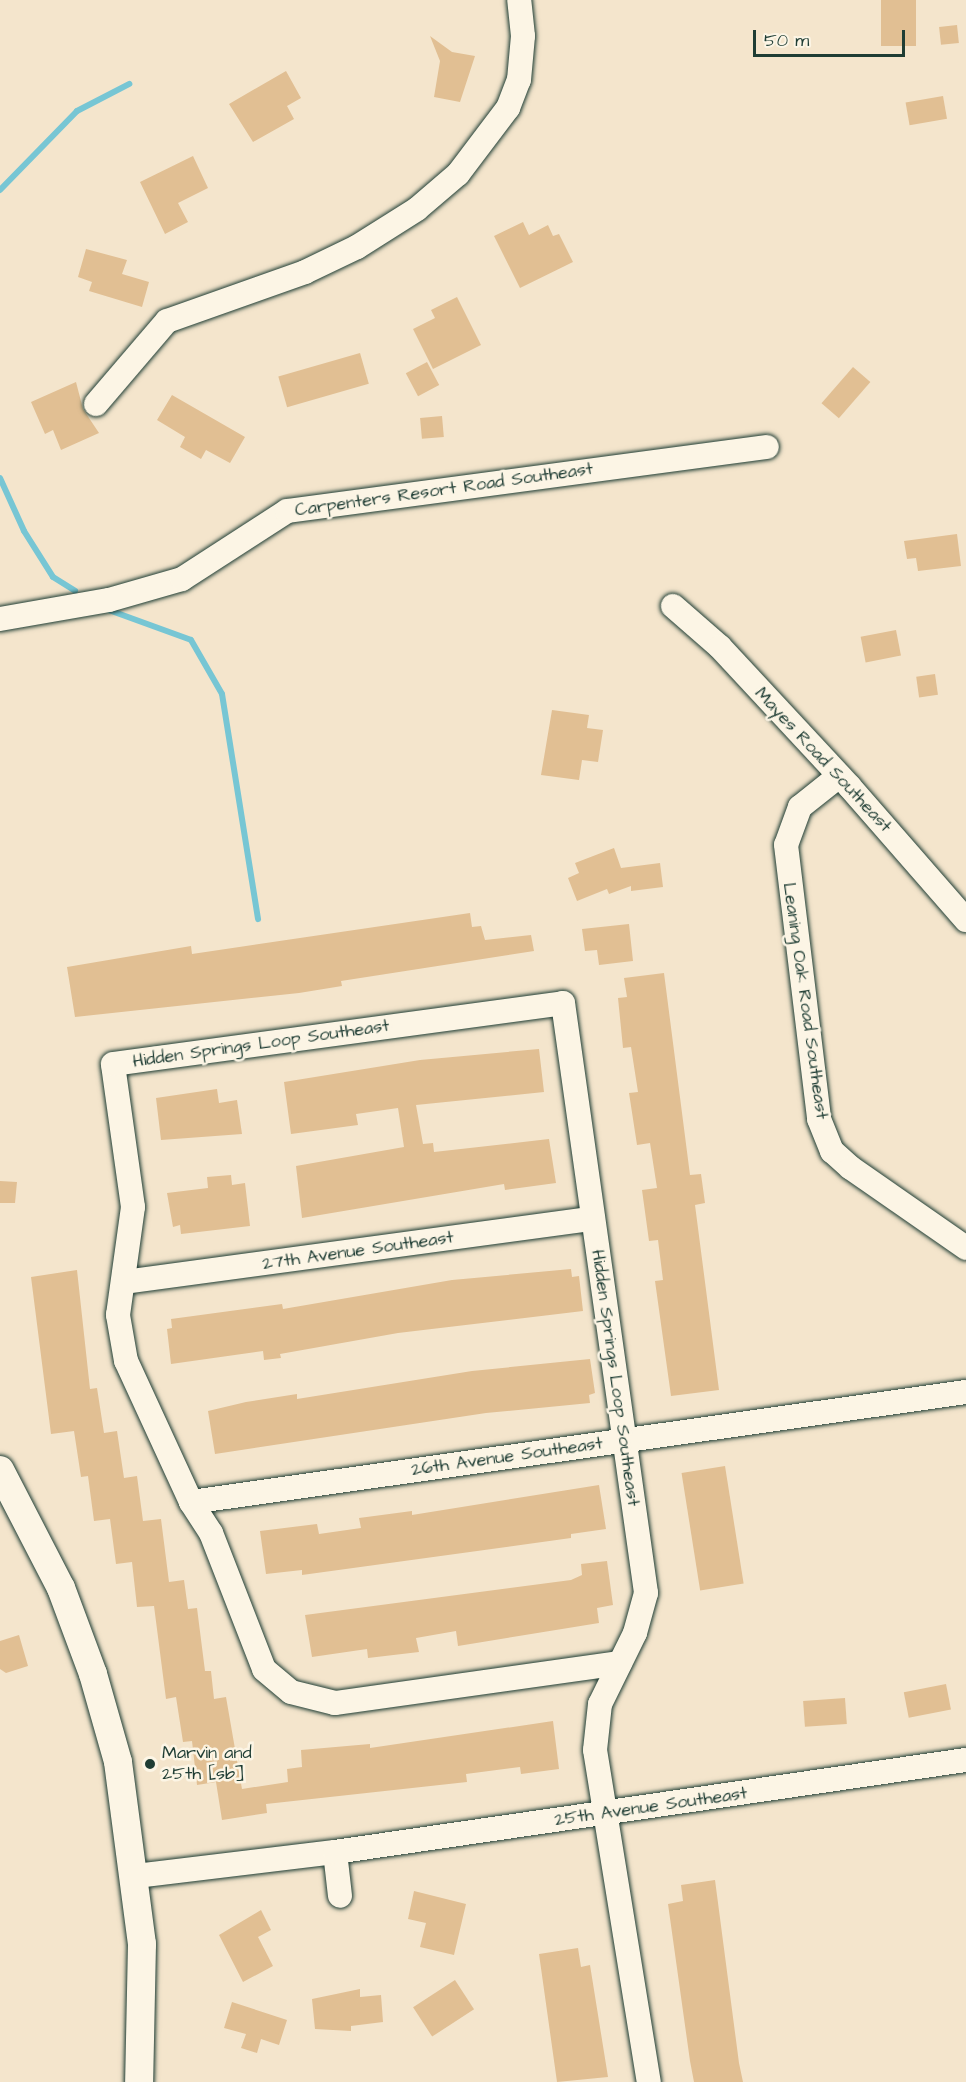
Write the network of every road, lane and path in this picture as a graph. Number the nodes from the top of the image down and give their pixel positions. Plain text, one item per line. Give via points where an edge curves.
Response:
1 (519, 0) edge
2 (96, 404) dead end
3 (767, 447) dead end
4 (673, 606) dead end
5 (0, 619) edge
6 (839, 776) junction
7 (966, 920) edge
8 (593, 1219) junction
9 (966, 1248) edge
10 (124, 1282) junction
11 (966, 1392) edge
12 (622, 1440) junction
13 (0, 1470) edge
14 (191, 1502) junction
15 (620, 1663) junction
16 (966, 1760) edge
17 (604, 1814) junction
18 (335, 1852) junction
19 (136, 1876) junction
20 (340, 1896) dead end
21 (139, 2082) edge
22 (649, 2082) edge

1 - 2 street via 523,36 519,80 508,108 458,174 417,209 357,247 295,276 167,321
3 - 5 street, Carpenters Resort Road Southeast via 287,511 182,579 109,600
4 - 6 street, Mayes Road Southeast via 720,647
6 - 7 street, Mayes Road Southeast
6 - 9 street, Leaning Oak Road Southeast via 800,807 786,845 819,1119 832,1151 851,1168
8 - 10 street, 27th Avenue Southeast
8 - 10 street, Hidden Springs Loop Southeast via 563,1003 113,1064 133,1207
8 - 12 street, Hidden Springs Loop Southeast
10 - 14 street, Hidden Springs Loop Southeast via 118,1315 126,1361
11 - 12 street, 26th Avenue Southeast
12 - 14 street, 26th Avenue Southeast
12 - 15 street, Hidden Springs Loop Southeast via 646,1593
13 - 19 street via 61,1588 93,1674 118,1762
14 - 15 street, Hidden Springs Loop Southeast via 211,1533 264,1669 291,1692 335,1702
15 - 17 street, Hidden Springs Loop Southeast via 600,1704 595,1750
16 - 17 street, 25th Avenue Southeast
17 - 18 street, 25th Avenue Southeast
17 - 22 street, Hidden Springs Loop Southeast
18 - 19 street, 25th Avenue Southeast
18 - 20 street
19 - 21 street via 144,1989

